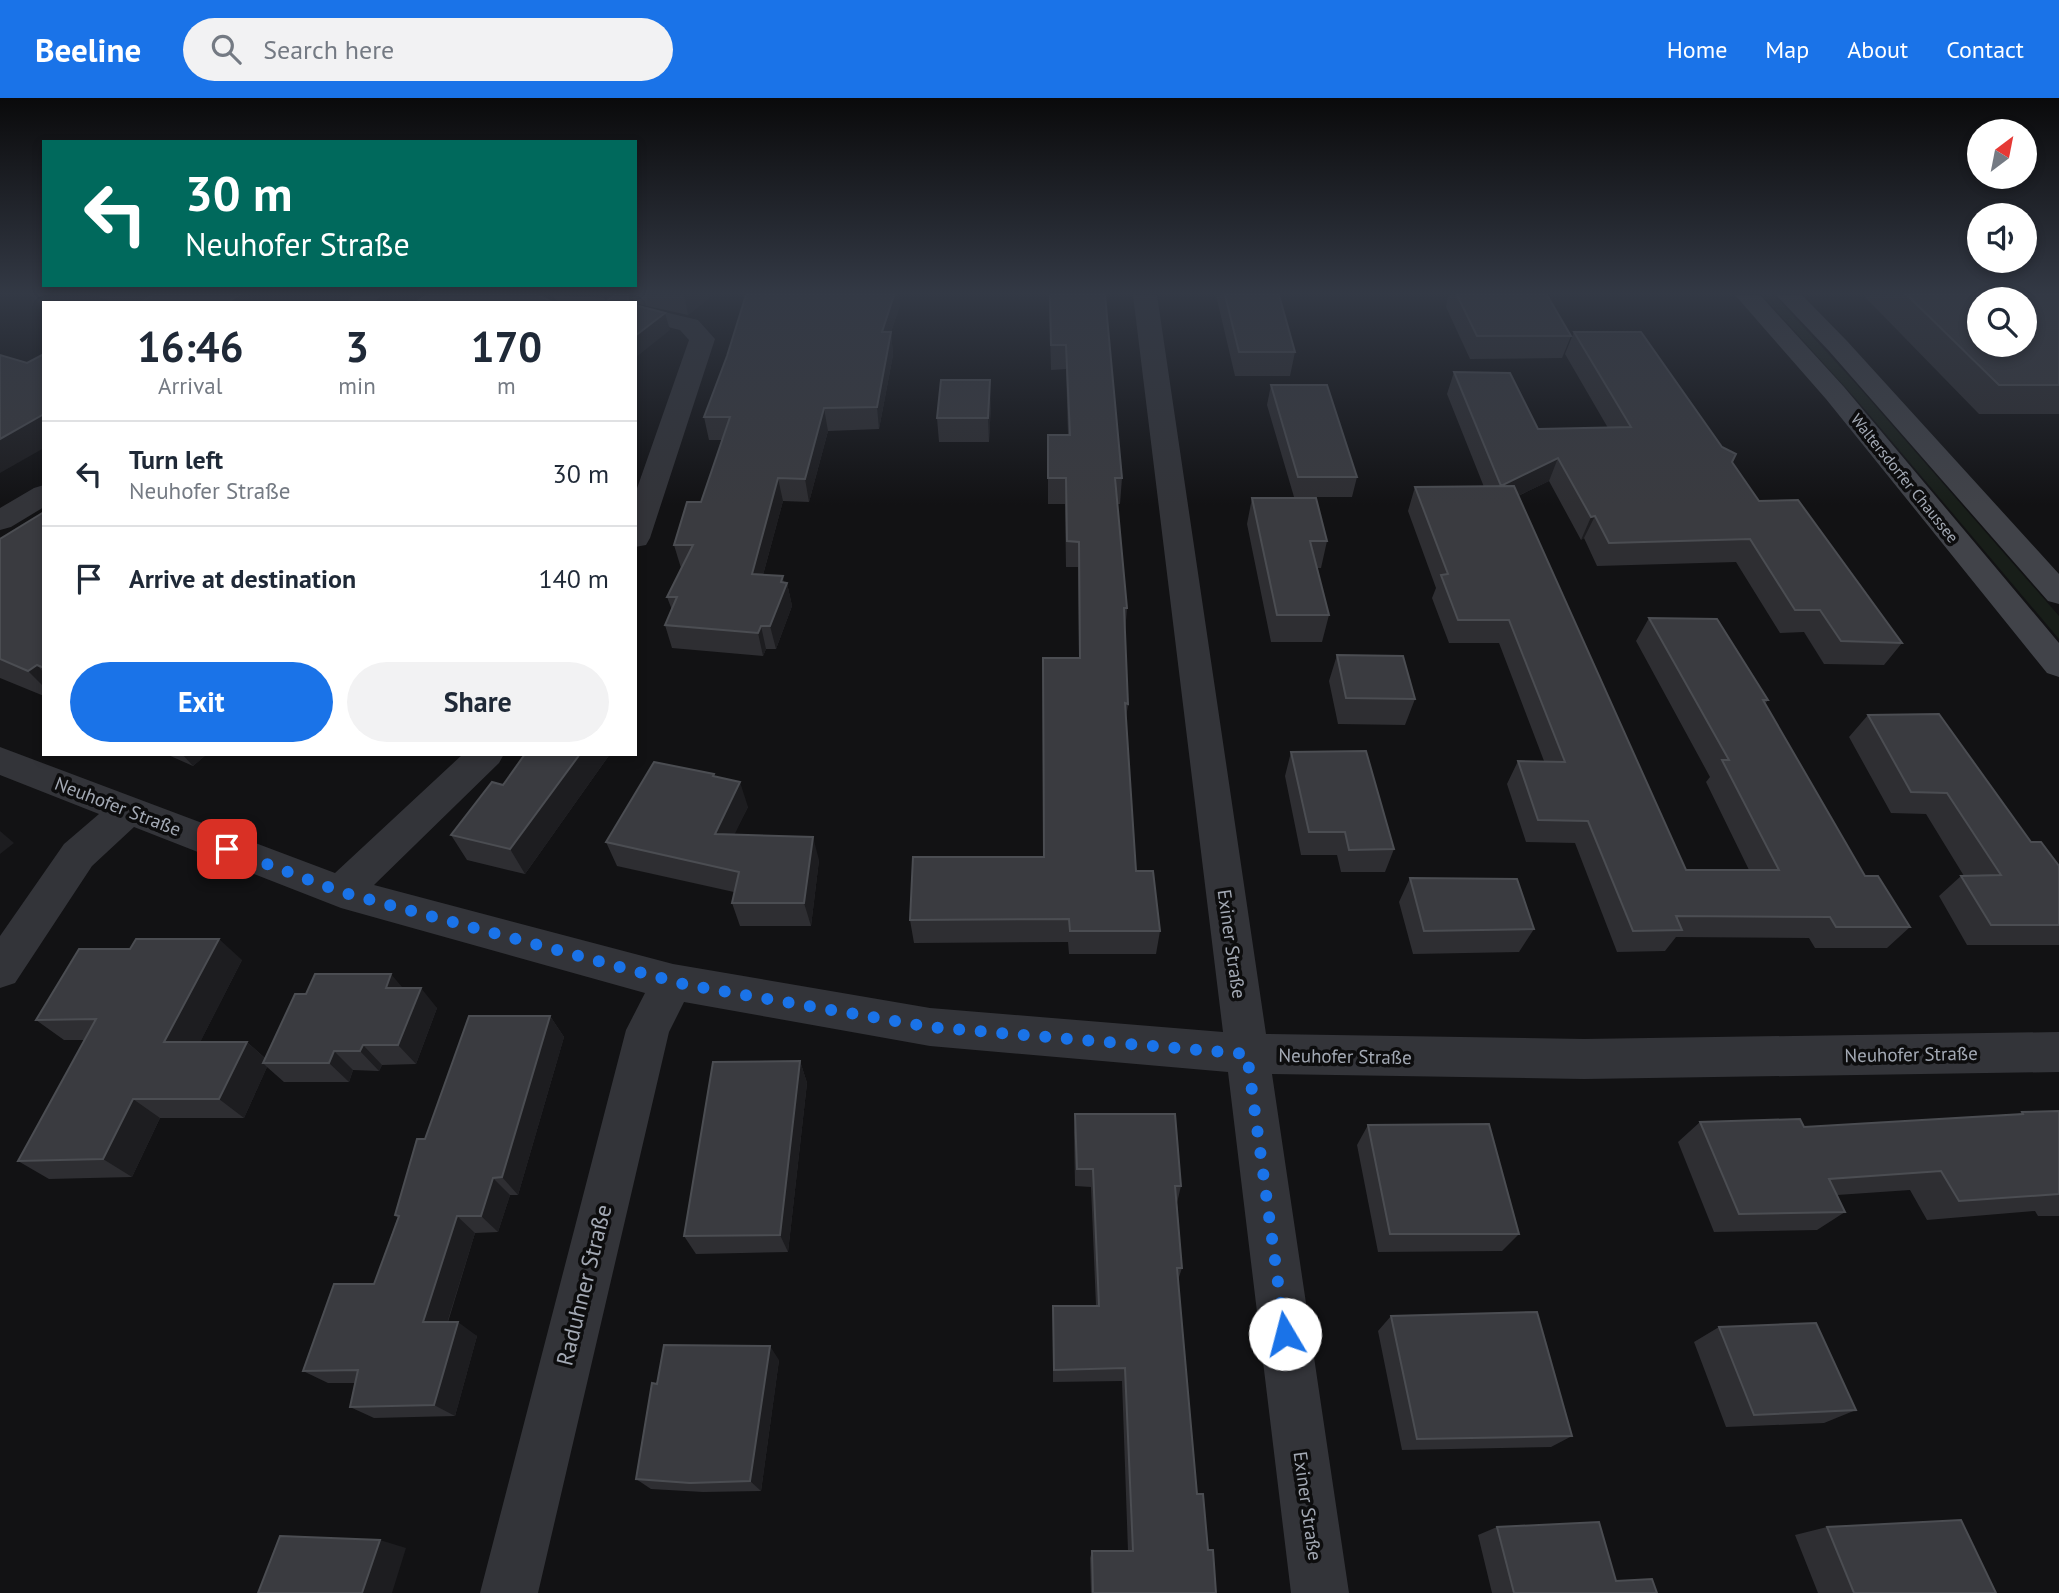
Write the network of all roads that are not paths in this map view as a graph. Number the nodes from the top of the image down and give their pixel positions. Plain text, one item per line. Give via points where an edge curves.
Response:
1 (695, 365) edge
2 (1154, 365) edge
3 (1810, 365) edge
4 (1855, 365) edge
5 (42, 495) edge
6 (0, 521) edge
7 (637, 532) edge
8 (2059, 594) edge
9 (2059, 665) edge
10 (484, 756) edge
11 (0, 760) edge
12 (128, 810) junction
13 (341, 892) junction
14 (0, 970) edge
15 (673, 982) junction
16 (2059, 1052) edge
17 (1247, 1054) junction
18 (509, 1593) edge
19 (1320, 1593) edge

1 - 7 street
2 - 17 street, Exiner Straße
3 - 9 main road, Waltersdorfer Chaussee
4 - 8 main road, Waltersdorfer Chaussee
5 - 6 street
10 - 13 street
11 - 12 street, Neuhofer Straße
12 - 13 street, Neuhofer Straße
12 - 14 street via 78,855
13 - 15 street, Neuhofer Straße
15 - 17 street, Neuhofer Straße via 930,1027
15 - 18 street, Raduhner Straße via 648,1030 635,1077
16 - 17 street, Neuhofer Straße via 1584,1059
17 - 19 street, Exiner Straße

